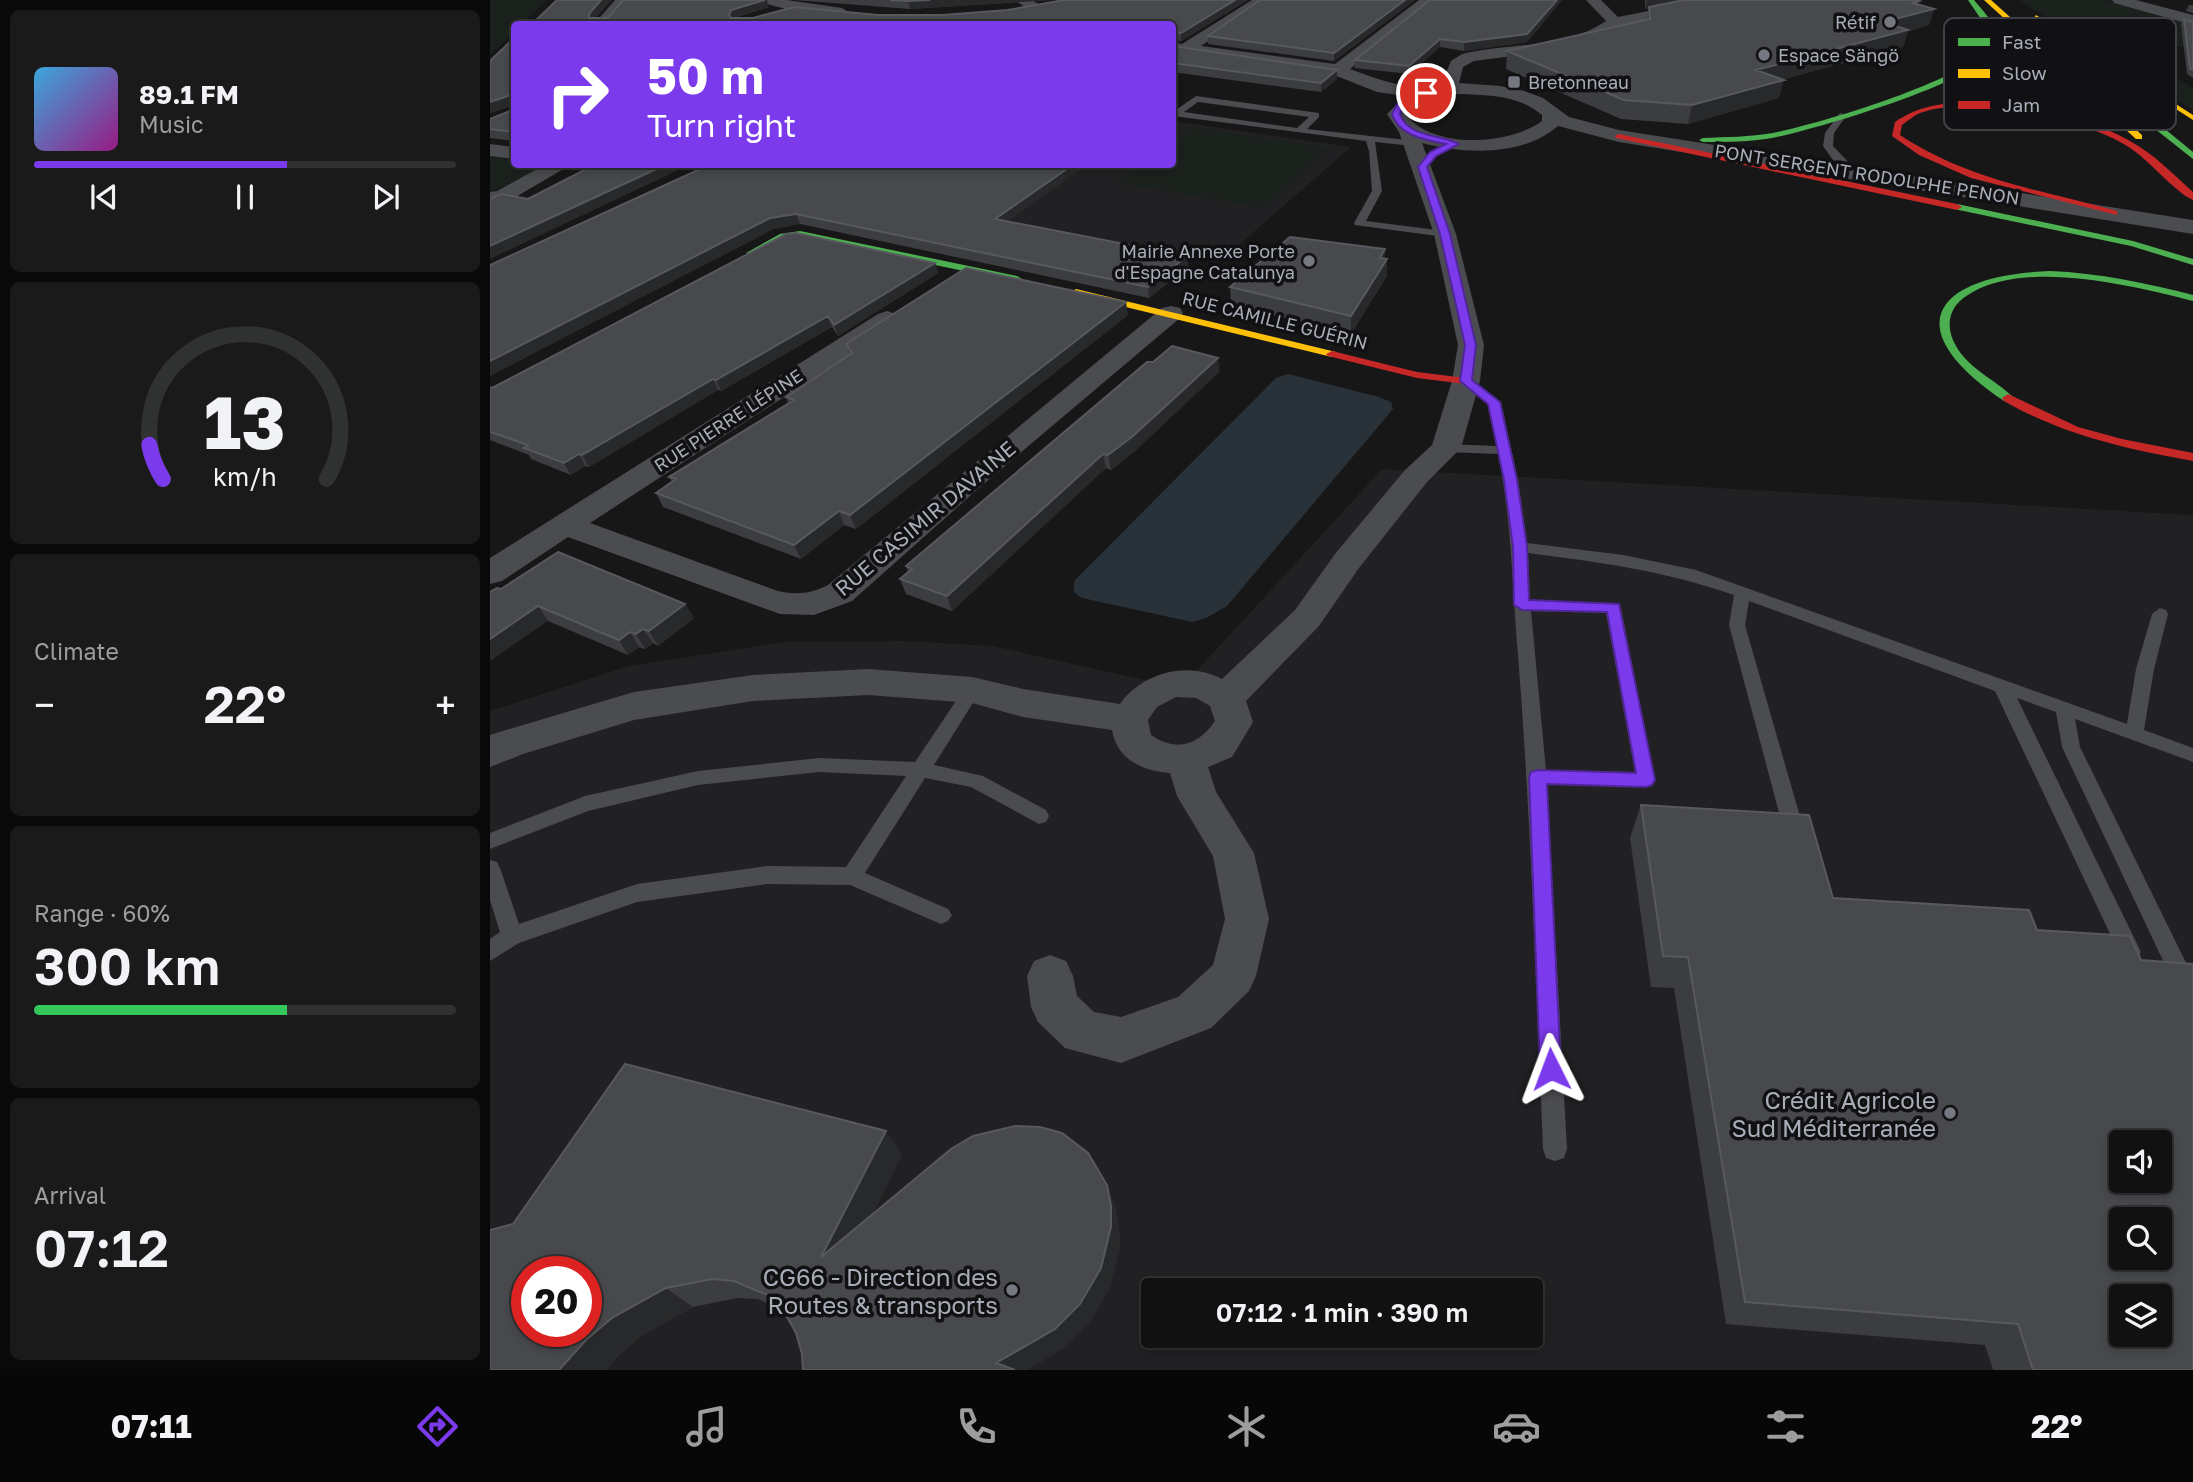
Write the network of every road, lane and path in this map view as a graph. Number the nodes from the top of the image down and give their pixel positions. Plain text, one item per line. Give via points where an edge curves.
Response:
1 (623, 0) edge
2 (769, 0) edge
3 (1262, 0) edge
4 (1428, 0) edge
5 (1593, 0) edge
6 (1727, 0) edge
7 (1971, 0) edge
8 (1987, 0) edge
9 (1998, 0) edge
10 (2119, 0) edge
11 (1062, 2) edge
12 (1023, 6) edge
13 (797, 7) junction
14 (2022, 8) dead end
15 (860, 14) edge
16 (766, 17) edge
17 (1984, 18) edge
18 (2007, 18) edge
19 (2021, 18) edge
20 (2038, 18) edge
21 (2193, 20) edge
22 (604, 21) edge
23 (1056, 21) edge
24 (1615, 22) junction
25 (1179, 48) edge
26 (1512, 51) junction
27 (1338, 70) junction
28 (1944, 78) edge
29 (1383, 88) junction
30 (1447, 90) junction
31 (1492, 90) junction
32 (1426, 93) junction
33 (1400, 106) junction
34 (1944, 107) edge
35 (2176, 107) edge
36 (1551, 114) junction
37 (1843, 115) junction
38 (2193, 118) edge
39 (2094, 130) edge
40 (2129, 130) edge
41 (2161, 130) edge
42 (1299, 131) junction
43 (1410, 136) junction
44 (1619, 136) junction
45 (1532, 138) junction
46 (1375, 140) junction
47 (1455, 144) junction
48 (490, 150) edge
49 (511, 153) edge
50 (2193, 156) edge
51 (1423, 167) junction
52 (555, 168) edge
53 (1852, 172) junction
54 (2193, 188) edge
55 (2193, 197) edge
56 (490, 198) edge
57 (2114, 213) junction
58 (2193, 227) edge
59 (1445, 234) junction
60 (734, 262) edge
61 (2193, 262) edge
62 (967, 268) junction
63 (1032, 282) edge
64 (939, 286) edge
65 (1058, 288) edge
66 (2193, 298) edge
67 (905, 307) edge
68 (1171, 313) junction
69 (1466, 381) junction
70 (1446, 449) junction
71 (1504, 450) junction
72 (2193, 457) edge
73 (565, 525) junction
74 (1520, 547) junction
75 (490, 573) edge
76 (1742, 593) junction
77 (1522, 605) junction
78 (2160, 614) dead end
79 (2002, 686) junction
80 (972, 690) junction
81 (1226, 698) junction
82 (2064, 710) junction
83 (1129, 719) junction
84 (2134, 733) junction
85 (490, 752) edge
86 (2193, 755) edge
87 (1186, 760) junction
88 (923, 770) junction
89 (1538, 777) junction
90 (1039, 816) dead end
91 (1791, 820) edge
92 (490, 841) edge
93 (490, 868) edge
94 (852, 876) junction
95 (941, 915) dead end
96 (512, 936) junction
97 (490, 951) edge
98 (2130, 952) edge
99 (1050, 976) dead end
100 (2193, 1000) edge
101 (1555, 1149) dead end

1 - 22 street
2 - 13 street
3 - 25 street
4 - 27 street
5 - 24 street
6 - 24 street
7 - 17 main road
8 - 18 main road
9 - 19 main road
10 - 21 street
11 - 12 street
12 - 23 street
13 - 15 street
13 - 16 street
14 - 20 main road
24 - 26 street via 1585,38
25 - 27 street
26 - 30 street via 1461,61
26 - 31 street via 1490,60 1480,71 1482,81
27 - 29 street
28 - 37 main road
29 - 32 street
29 - 33 street
30 - 31 street, PONT SERGENT RODOLPHE PENON
30 - 32 street, PONT SERGENT RODOLPHE PENON
31 - 36 street, PONT SERGENT RODOLPHE PENON via 1530,99
32 - 33 street
33 - 43 street via 1398,122
34 - 57 main road via 1916,112 1898,124 1896,136 1915,153 1957,173
35 - 38 main road
36 - 44 street, PONT SERGENT RODOLPHE PENON
36 - 45 street via 1552,123
37 - 44 main road via 1801,131 1758,139
37 - 53 lane via 1828,134 1828,148 1829,154
39 - 55 main road via 2124,140
40 - 54 main road
41 - 50 main road
42 - 42 lane via 1317,115 1196,99 1176,114
42 - 46 lane
43 - 46 lane
43 - 47 street, PONT SERGENT RODOLPHE PENON
43 - 51 street
44 - 45 street, PONT SERGENT RODOLPHE PENON
44 - 53 street, PONT SERGENT RODOLPHE PENON
44 - 61 main road via 2133,244
45 - 47 street, PONT SERGENT RODOLPHE PENON via 1496,145
46 - 59 lane via 1377,191 1359,223
47 - 51 street via 1433,154
48 - 49 street
51 - 59 street
52 - 56 street via 502,197
53 - 57 street, PONT SERGENT RODOLPHE PENON
57 - 58 street, PONT SERGENT RODOLPHE PENON
59 - 69 street via 1471,345
60 - 62 main road via 783,236 800,234
62 - 63 main road
62 - 64 street
65 - 68 main road, RUE CAMILLE GUÉRIN
66 - 72 main road via 2080,275 2002,279 1972,288 1955,300 1945,314 1945,332 1963,360 1992,389 2022,407 2081,433
67 - 73 street, RUE PIERRE LÉPINE
68 - 69 main road, RUE CAMILLE GUÉRIN via 1418,375
68 - 73 street, RUE CASIMIR DAVAINE via 840,593 819,604 793,606 769,600
69 - 70 street
69 - 71 lane via 1494,402
70 - 71 lane
70 - 81 street via 1416,476 1307,618
71 - 74 lane
73 - 75 street, RUE PIERRE LÉPINE
74 - 76 lane via 1690,573
74 - 77 lane
76 - 79 lane
76 - 91 lane via 1737,625
77 - 89 lane
77 - 89 lane via 1613,608 1646,780
78 - 84 lane
79 - 82 lane
79 - 98 lane
80 - 83 street
80 - 85 street via 868,682 753,688 634,706
80 - 88 lane
81 - 83 street via 1203,685 1171,684 1143,697
81 - 87 street via 1234,722 1218,747
82 - 84 lane
82 - 100 lane via 2071,747
83 - 87 street via 1133,742 1154,757
84 - 86 lane
87 - 99 street via 1197,796 1233,853 1247,919 1233,976 1194,1013 1121,1040 1082,1032 1055,1007
88 - 90 lane via 976,781
88 - 92 lane via 819,765 698,778 585,804
88 - 94 lane
89 - 101 lane
93 - 96 lane
94 - 95 lane
94 - 96 lane via 768,875 637,893
96 - 97 lane

